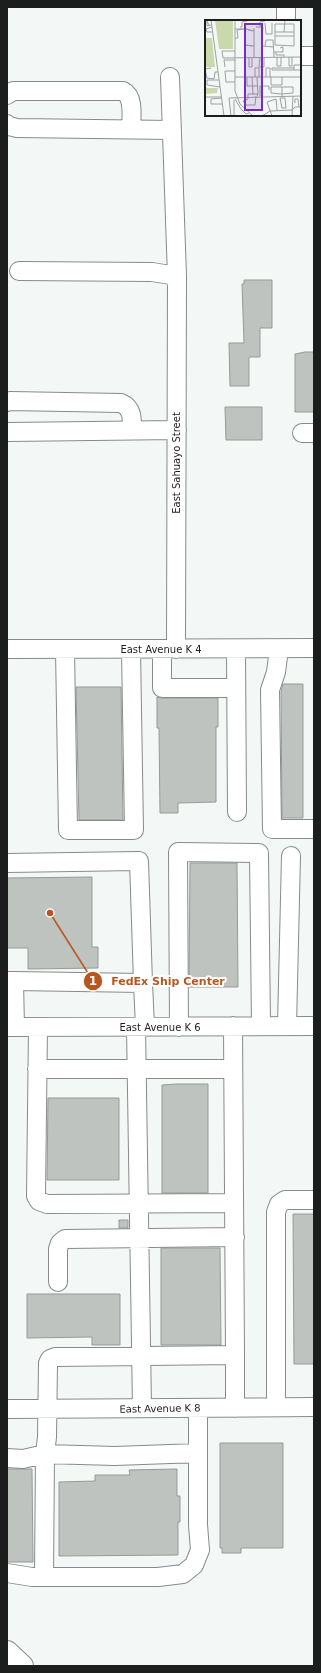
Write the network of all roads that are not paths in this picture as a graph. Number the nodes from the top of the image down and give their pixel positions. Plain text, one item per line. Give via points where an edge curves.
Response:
1 (286, 7) edge
2 (286, 20) edge
3 (301, 56) edge
4 (314, 56) edge
5 (170, 77) dead end
6 (7, 95) edge
7 (7, 124) edge
8 (131, 129) junction
9 (172, 130) junction
10 (19, 271) dead end
11 (177, 276) junction
12 (7, 402) edge
13 (177, 430) junction
14 (132, 431) junction
15 (7, 432) edge
16 (278, 648) junction
17 (314, 648) edge
18 (7, 649) edge
19 (65, 649) junction
20 (131, 649) junction
21 (169, 649) junction
22 (236, 649) junction
23 (236, 688) junction
24 (237, 812) dead end
25 (314, 829) edge
26 (291, 856) dead end
27 (7, 863) edge
28 (10, 981) edge
29 (143, 983) junction
30 (233, 1026) junction
31 (261, 1026) junction
32 (287, 1026) junction
33 (314, 1026) edge
34 (11, 1027) edge
35 (38, 1027) junction
36 (141, 1027) junction
37 (179, 1027) junction
38 (37, 1069) junction
39 (233, 1069) junction
40 (137, 1070) junction
41 (314, 1200) edge
42 (139, 1203) junction
43 (234, 1203) junction
44 (140, 1237) junction
45 (235, 1237) junction
46 (58, 1282) dead end
47 (235, 1355) junction
48 (141, 1356) junction
49 (276, 1407) junction
50 (314, 1407) edge
51 (142, 1408) junction
52 (198, 1408) junction
53 (235, 1408) junction
54 (47, 1409) junction
55 (7, 1410) edge
56 (198, 1453) junction
57 (45, 1454) junction
58 (7, 1458) edge
59 (7, 1573) edge
60 (44, 1577) junction
61 (7, 1652) edge
62 (22, 1666) edge

1 - 2 street
3 - 4 street
5 - 9 street, East Sahuayo Street
6 - 8 street via 13,91 123,91 131,104
7 - 8 street via 17,128
8 - 9 street
9 - 11 street, East Sahuayo Street
10 - 11 street via 152,272
11 - 13 street, East Sahuayo Street
12 - 14 street via 121,403 130,410
13 - 14 street
13 - 21 street, East Sahuayo Street
14 - 15 street
16 - 17 street, East Avenue K 4
16 - 22 street, East Avenue K 4
16 - 25 street via 276,672 270,690 272,829
18 - 19 street, East Avenue K 4
19 - 20 street, East Avenue K 4
19 - 20 street via 68,830 134,830
20 - 21 street, East Avenue K 4
21 - 22 street, East Avenue K 4
21 - 23 street, East Sahuayo Street via 162,688
22 - 23 street
23 - 24 street
26 - 32 street
27 - 29 street via 139,861
28 - 29 street
28 - 34 street
29 - 36 street
30 - 31 street, East Avenue K 6
30 - 37 street, East Avenue K 6
30 - 39 street
31 - 32 street, East Avenue K 6
31 - 37 street via 259,853 178,852
32 - 33 street, East Avenue K 6
34 - 35 street, East Avenue K 6
35 - 36 street, East Avenue K 6
35 - 38 street
36 - 37 street, East Avenue K 6
36 - 40 street
38 - 40 street
38 - 42 street via 36,1196 39,1201 47,1204
39 - 40 street
39 - 43 street
40 - 42 street
41 - 49 street via 285,1200 279,1204 276,1212
42 - 43 street
42 - 44 street
43 - 45 street
44 - 45 street
44 - 46 street via 65,1239 58,1249
44 - 48 street
45 - 47 street
47 - 48 street
47 - 53 street
48 - 51 street
48 - 54 street via 50,1359
49 - 50 street, East Avenue K 8
49 - 53 street, East Avenue K 8
51 - 52 street, East Avenue K 8
51 - 54 street, East Avenue K 8
52 - 53 street, East Avenue K 8
52 - 56 street
54 - 55 street, East Avenue K 8
54 - 57 street
56 - 57 street via 116,1456
56 - 60 street via 200,1550 194,1565 183,1574 158,1577
57 - 58 street via 23,1459
57 - 60 street
59 - 60 street via 32,1578
61 - 62 main road

